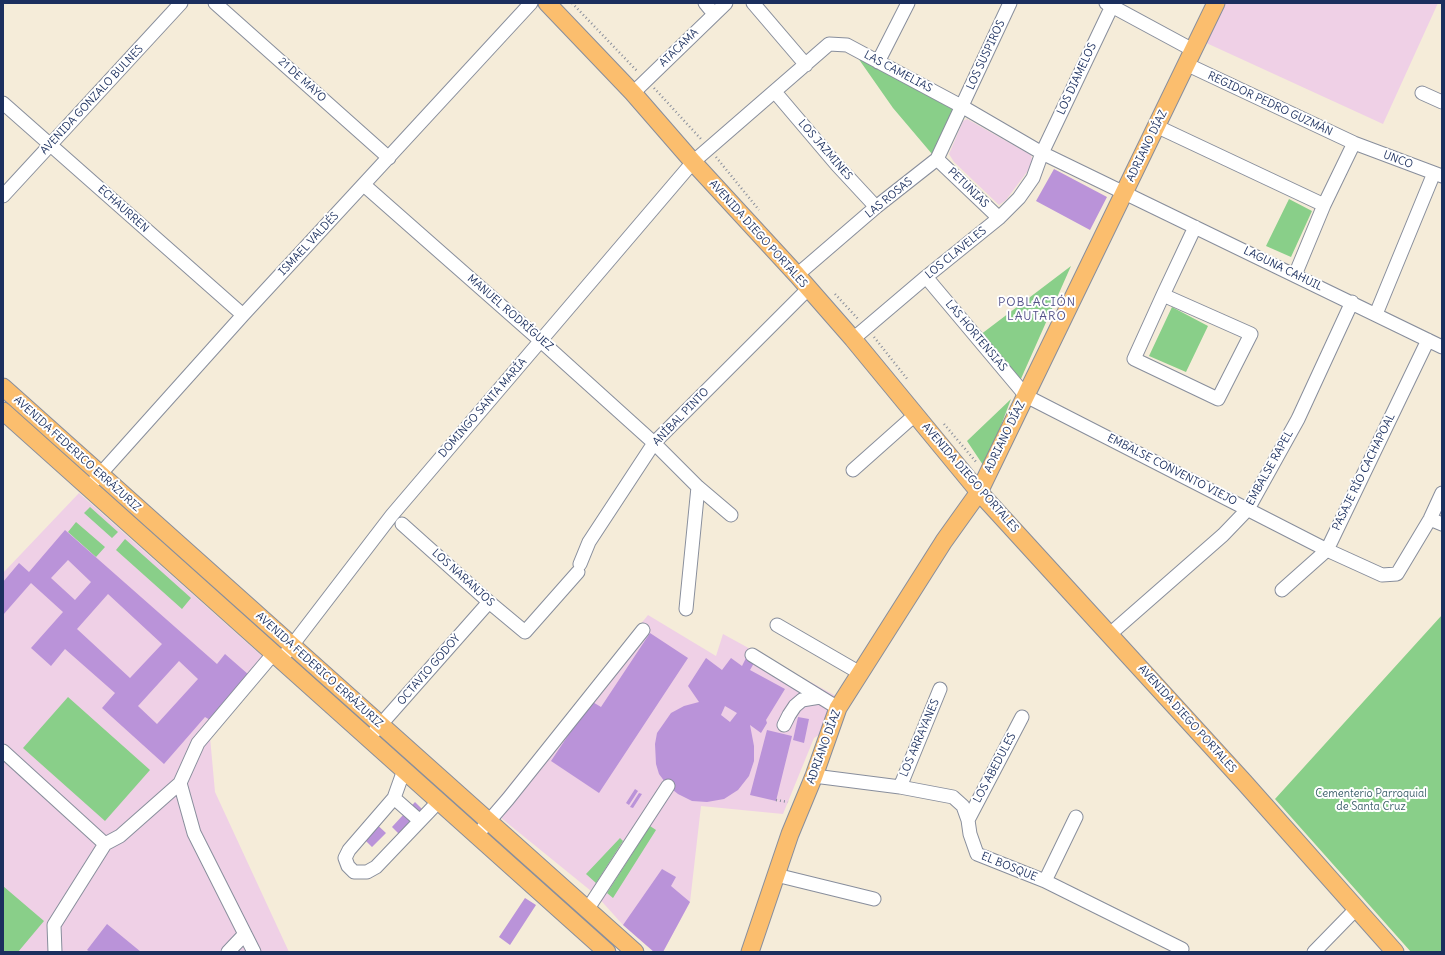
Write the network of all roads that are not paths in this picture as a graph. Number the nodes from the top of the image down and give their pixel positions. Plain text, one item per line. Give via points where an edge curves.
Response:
1 (181, 3) edge
2 (215, 3) edge
3 (531, 3) edge
4 (547, 3) edge
5 (705, 3) edge
6 (726, 3) edge
7 (753, 3) edge
8 (908, 3) edge
9 (1010, 3) edge
10 (1216, 3) edge
11 (1109, 4) edge
12 (714, 14) junction
13 (1190, 57) junction
14 (878, 62) junction
15 (806, 65) junction
16 (775, 92) junction
17 (633, 93) junction
18 (1422, 94) dead end
19 (1442, 102) edge
20 (3, 103) edge
21 (963, 107) junction
22 (1156, 126) junction
23 (1354, 143) junction
24 (51, 145) junction
25 (1042, 153) junction
26 (389, 158) junction
27 (938, 159) junction
28 (693, 162) junction
29 (1438, 175) edge
30 (364, 185) junction
31 (1124, 193) junction
32 (3, 196) edge
33 (1324, 205) junction
34 (876, 207) junction
35 (999, 218) junction
36 (1195, 227) junction
37 (797, 275) junction
38 (1295, 275) junction
39 (926, 277) junction
40 (808, 288) junction
41 (1163, 295) junction
42 (1352, 302) junction
43 (1376, 314) junction
44 (243, 315) junction
45 (853, 339) junction
46 (541, 341) junction
47 (1438, 343) edge
48 (3, 387) edge
49 (1026, 396) junction
50 (3, 411) edge
51 (916, 414) junction
52 (654, 443) junction
53 (853, 470) dead end
54 (100, 474) junction
55 (89, 487) junction
56 (698, 487) junction
57 (979, 492) junction
58 (1442, 493) edge
59 (1248, 509) junction
60 (731, 515) dead end
61 (1430, 519) junction
62 (402, 524) dead end
63 (1442, 524) edge
64 (1327, 550) junction
65 (1282, 590) dead end
66 (489, 602) junction
67 (686, 608) dead end
68 (777, 625) dead end
69 (643, 630) dead end
70 (525, 632) joint
71 (1110, 634) junction
72 (292, 646) junction
73 (752, 655) dead end
74 (277, 656) junction
75 (860, 673) junction
76 (940, 690) dead end
77 (820, 697) junction
78 (838, 708) junction
79 (1022, 717) dead end
80 (381, 725) junction
81 (784, 725) dead end
82 (369, 738) junction
83 (3, 750) edge
84 (404, 770) junction
85 (814, 776) junction
86 (180, 783) junction
87 (668, 786) dead end
88 (900, 787) junction
89 (394, 798) junction
90 (439, 801) junction
91 (1076, 817) dead end
92 (968, 820) junction
93 (420, 821) junction
94 (489, 822) junction
95 (476, 834) junction
96 (105, 844) junction
97 (776, 875) junction
98 (1045, 881) junction
99 (874, 899) dead end
100 (1356, 909) junction
101 (587, 910) junction
102 (245, 934) junction
103 (1182, 949) dead end
104 (55, 952) edge
105 (228, 952) edge
106 (254, 952) edge
107 (608, 952) edge
108 (635, 952) edge
109 (750, 952) edge
110 (1314, 952) edge
111 (1396, 952) edge

1 - 24 street, AVENIDA GONZALO BULNES
2 - 26 street, 21 DE MAYO
3 - 26 street, ISMAEL VALDÉS
4 - 17 main road, AVENIDA DIEGO PORTALES
5 - 12 street
6 - 12 street, ATACAMA
7 - 15 street
8 - 14 street
9 - 21 street, LOS SUSPIROS
10 - 13 main road, ADRIANO DÍAZ
11 - 13 street, REGIDOR PEDRO GUZMÁN
11 - 25 street, LOS DIAMELOS
12 - 17 street, ATACAMA
13 - 22 main road, ADRIANO DÍAZ
13 - 23 street, REGIDOR PEDRO GUZMÁN
14 - 15 street, LAS CAMELIAS via 847,45 829,44
14 - 21 street, LAS CAMELIAS
15 - 16 street, LAS CAMELIAS
16 - 28 street, LAS CAMELIAS
16 - 34 street, LOS JAZMINES
17 - 28 main road, AVENIDA DIEGO PORTALES
18 - 19 street
20 - 24 street, ECHAURREN
21 - 25 street, LAS CAMELIAS
21 - 27 street, LAS ROSAS
22 - 31 main road, ADRIANO DÍAZ
22 - 33 street
23 - 29 street, UNCO
23 - 33 street
24 - 32 street, AVENIDA GONZALO BULNES
24 - 44 street, ECHAURREN
25 - 31 street, LAS CAMELIAS
25 - 35 street, LOS CLAVELES via 1033,178 1019,198
26 - 30 street, ISMAEL VALDÉS
27 - 34 street, LAS ROSAS
27 - 35 street, PETUNIAS
28 - 37 main road, AVENIDA DIEGO PORTALES
28 - 46 street, DOMINGO SANTA MARÍA
29 - 43 street
30 - 44 street, ISMAEL VALDÉS
30 - 46 street, MANUEL RODRÍGUEZ
31 - 36 street, LAGUNA CAHUIL
31 - 49 main road, ADRIANO DÍAZ
33 - 38 street
34 - 37 street, LAS ROSAS
35 - 39 street, LOS CLAVELES
36 - 38 street, LAGUNA CAHUIL
36 - 41 street
37 - 40 main road, AVENIDA DIEGO PORTALES
38 - 42 street, LAGUNA CAHUIL
39 - 45 street, LOS CLAVELES
39 - 49 street, LAS HORTENSIAS
40 - 45 main road, AVENIDA DIEGO PORTALES
40 - 52 street, ANÍBAL PINTO
41 - 41 street via 1251,334 1218,399 1134,358
42 - 43 street, LAGUNA CAHUIL
42 - 59 street, EMBALSE RAPEL via 1298,419
43 - 47 street, LAGUNA CAHUIL
44 - 54 street, ISMAEL VALDÉS
45 - 51 main road, AVENIDA DIEGO PORTALES
46 - 52 street, MANUEL RODRÍGUEZ
46 - 72 street, DOMINGO SANTA MARÍA via 392,515
47 - 64 street, PASAJE RÍO CACHAPOAL
48 - 54 main road, AVENIDA FEDERICO ERRÁZURIZ
49 - 57 main road, ADRIANO DÍAZ
49 - 59 street, EMBALSE CONVENTO VIEJO
50 - 55 main road, AVENIDA FEDERICO ERRÁZURIZ
51 - 53 street
51 - 57 main road, AVENIDA DIEGO PORTALES
52 - 56 street, MANUEL RODRÍGUEZ
52 - 70 street, ANÍBAL PINTO via 588,542 578,568
54 - 55 street, ISMAEL VALDÉS
54 - 72 main road, AVENIDA FEDERICO ERRÁZURIZ
55 - 74 main road, AVENIDA FEDERICO ERRÁZURIZ
56 - 60 street, MANUEL RODRÍGUEZ
56 - 67 street
57 - 71 main road, AVENIDA DIEGO PORTALES
57 - 75 main road, ADRIANO DÍAZ via 944,541
58 - 61 street
59 - 64 street, EMBALSE CONVENTO VIEJO
59 - 71 street, EMBALSE RAPEL via 1223,535
61 - 63 street
61 - 64 street, EMBALSE CONVENTO VIEJO via 1397,574 1382,575
62 - 66 street, LOS NARANJOS
64 - 65 street, PASAJE RÍO CACHAPOAL
66 - 70 street, LOS NARANJOS
66 - 80 street, OCTAVIO GODOY
68 - 75 street
69 - 94 street
71 - 100 main road, AVENIDA DIEGO PORTALES
72 - 74 street, DOMINGO SANTA MARÍA
72 - 80 main road, AVENIDA FEDERICO ERRÁZURIZ
73 - 77 street
74 - 82 main road, AVENIDA FEDERICO ERRÁZURIZ
74 - 86 street, DOMINGO SANTA MARÍA via 198,742
75 - 78 main road, ADRIANO DÍAZ
76 - 88 street, LOS ARRAYANES
77 - 78 street
77 - 81 street via 802,700 795,706
78 - 85 main road, ADRIANO DÍAZ
79 - 92 street, LOS ABEDULES
80 - 82 street, OCTAVIO GODOY
80 - 94 main road, AVENIDA FEDERICO ERRÁZURIZ
82 - 84 main road, AVENIDA FEDERICO ERRÁZURIZ
83 - 96 street
84 - 89 street
84 - 90 main road, AVENIDA FEDERICO ERRÁZURIZ
85 - 88 street, EL BOSQUE
85 - 97 main road, ADRIANO DÍAZ
86 - 96 street via 120,836
86 - 102 street via 194,833
87 - 101 street
88 - 92 street, EL BOSQUE via 953,797 963,806
89 - 93 street
89 - 93 street via 349,850 345,858 354,872 367,872 376,867
90 - 93 street
90 - 95 main road, AVENIDA FEDERICO ERRÁZURIZ
91 - 98 street
92 - 98 street, EL BOSQUE via 977,854
94 - 95 street
94 - 101 main road, AVENIDA FEDERICO ERRÁZURIZ
95 - 107 main road, AVENIDA FEDERICO ERRÁZURIZ
96 - 104 street via 54,925
97 - 99 street
97 - 109 main road, ADRIANO DÍAZ
98 - 103 street, EL BOSQUE
100 - 110 street
100 - 111 main road, AVENIDA DIEGO PORTALES
101 - 108 main road, AVENIDA FEDERICO ERRÁZURIZ
102 - 105 street
102 - 106 street

